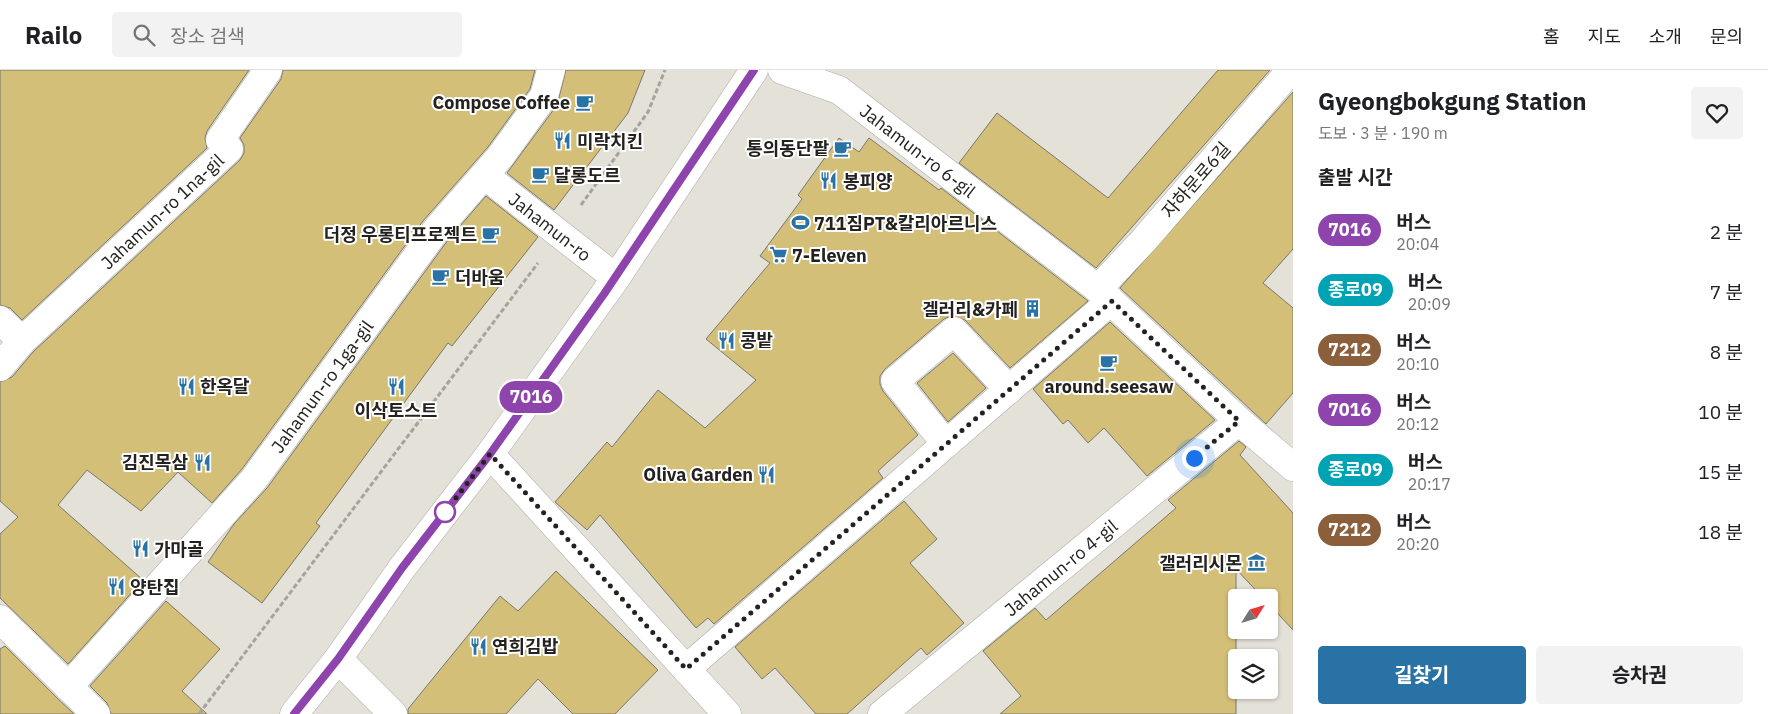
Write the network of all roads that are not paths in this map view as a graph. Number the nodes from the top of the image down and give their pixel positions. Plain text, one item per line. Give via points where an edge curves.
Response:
1 (268, 70) edge
2 (551, 70) edge
3 (754, 70) edge
4 (782, 70) edge
5 (1291, 70) edge
6 (484, 175) junction
7 (616, 278) junction
8 (1105, 295) junction
9 (0, 320) edge
10 (22, 341) junction
11 (0, 367) edge
12 (1009, 390) junction
13 (1239, 421) junction
14 (946, 444) junction
15 (490, 454) junction
16 (1293, 466) edge
17 (0, 619) edge
18 (338, 659) junction
19 (686, 669) junction
20 (68, 687) junction
21 (96, 714) edge
22 (294, 714) edge
23 (393, 714) edge
24 (727, 714) edge
25 (882, 714) edge

1 - 10 main road, Jahamun-ro 1na-gil via 220,140 229,149
2 - 6 main road, Jahamun-ro 1ga-gil via 544,96
3 - 7 main road
4 - 8 main road, Jahamun-ro 6-gil via 839,90
5 - 8 main road, 자하문로6길 via 1144,240
6 - 7 main road, Jahamun-ro
6 - 20 main road, Jahamun-ro 1ga-gil via 436,230 254,479
7 - 15 main road
8 - 12 main road, 자하문로6길
8 - 13 main road, Jahamun-ro 6-gil
9 - 10 main road
10 - 11 main road, Jahamun-ro 1na-gil
12 - 14 main road, 자하문로6길
12 - 14 main road via 954,331 895,381
13 - 16 main road, Jahamun-ro 6-gil
13 - 25 main road, Jahamun-ro 4-gil
14 - 19 main road, 자하문로6길
15 - 18 main road via 402,568
15 - 19 main road
17 - 20 main road
18 - 22 main road
18 - 23 main road
19 - 24 main road
20 - 21 main road

